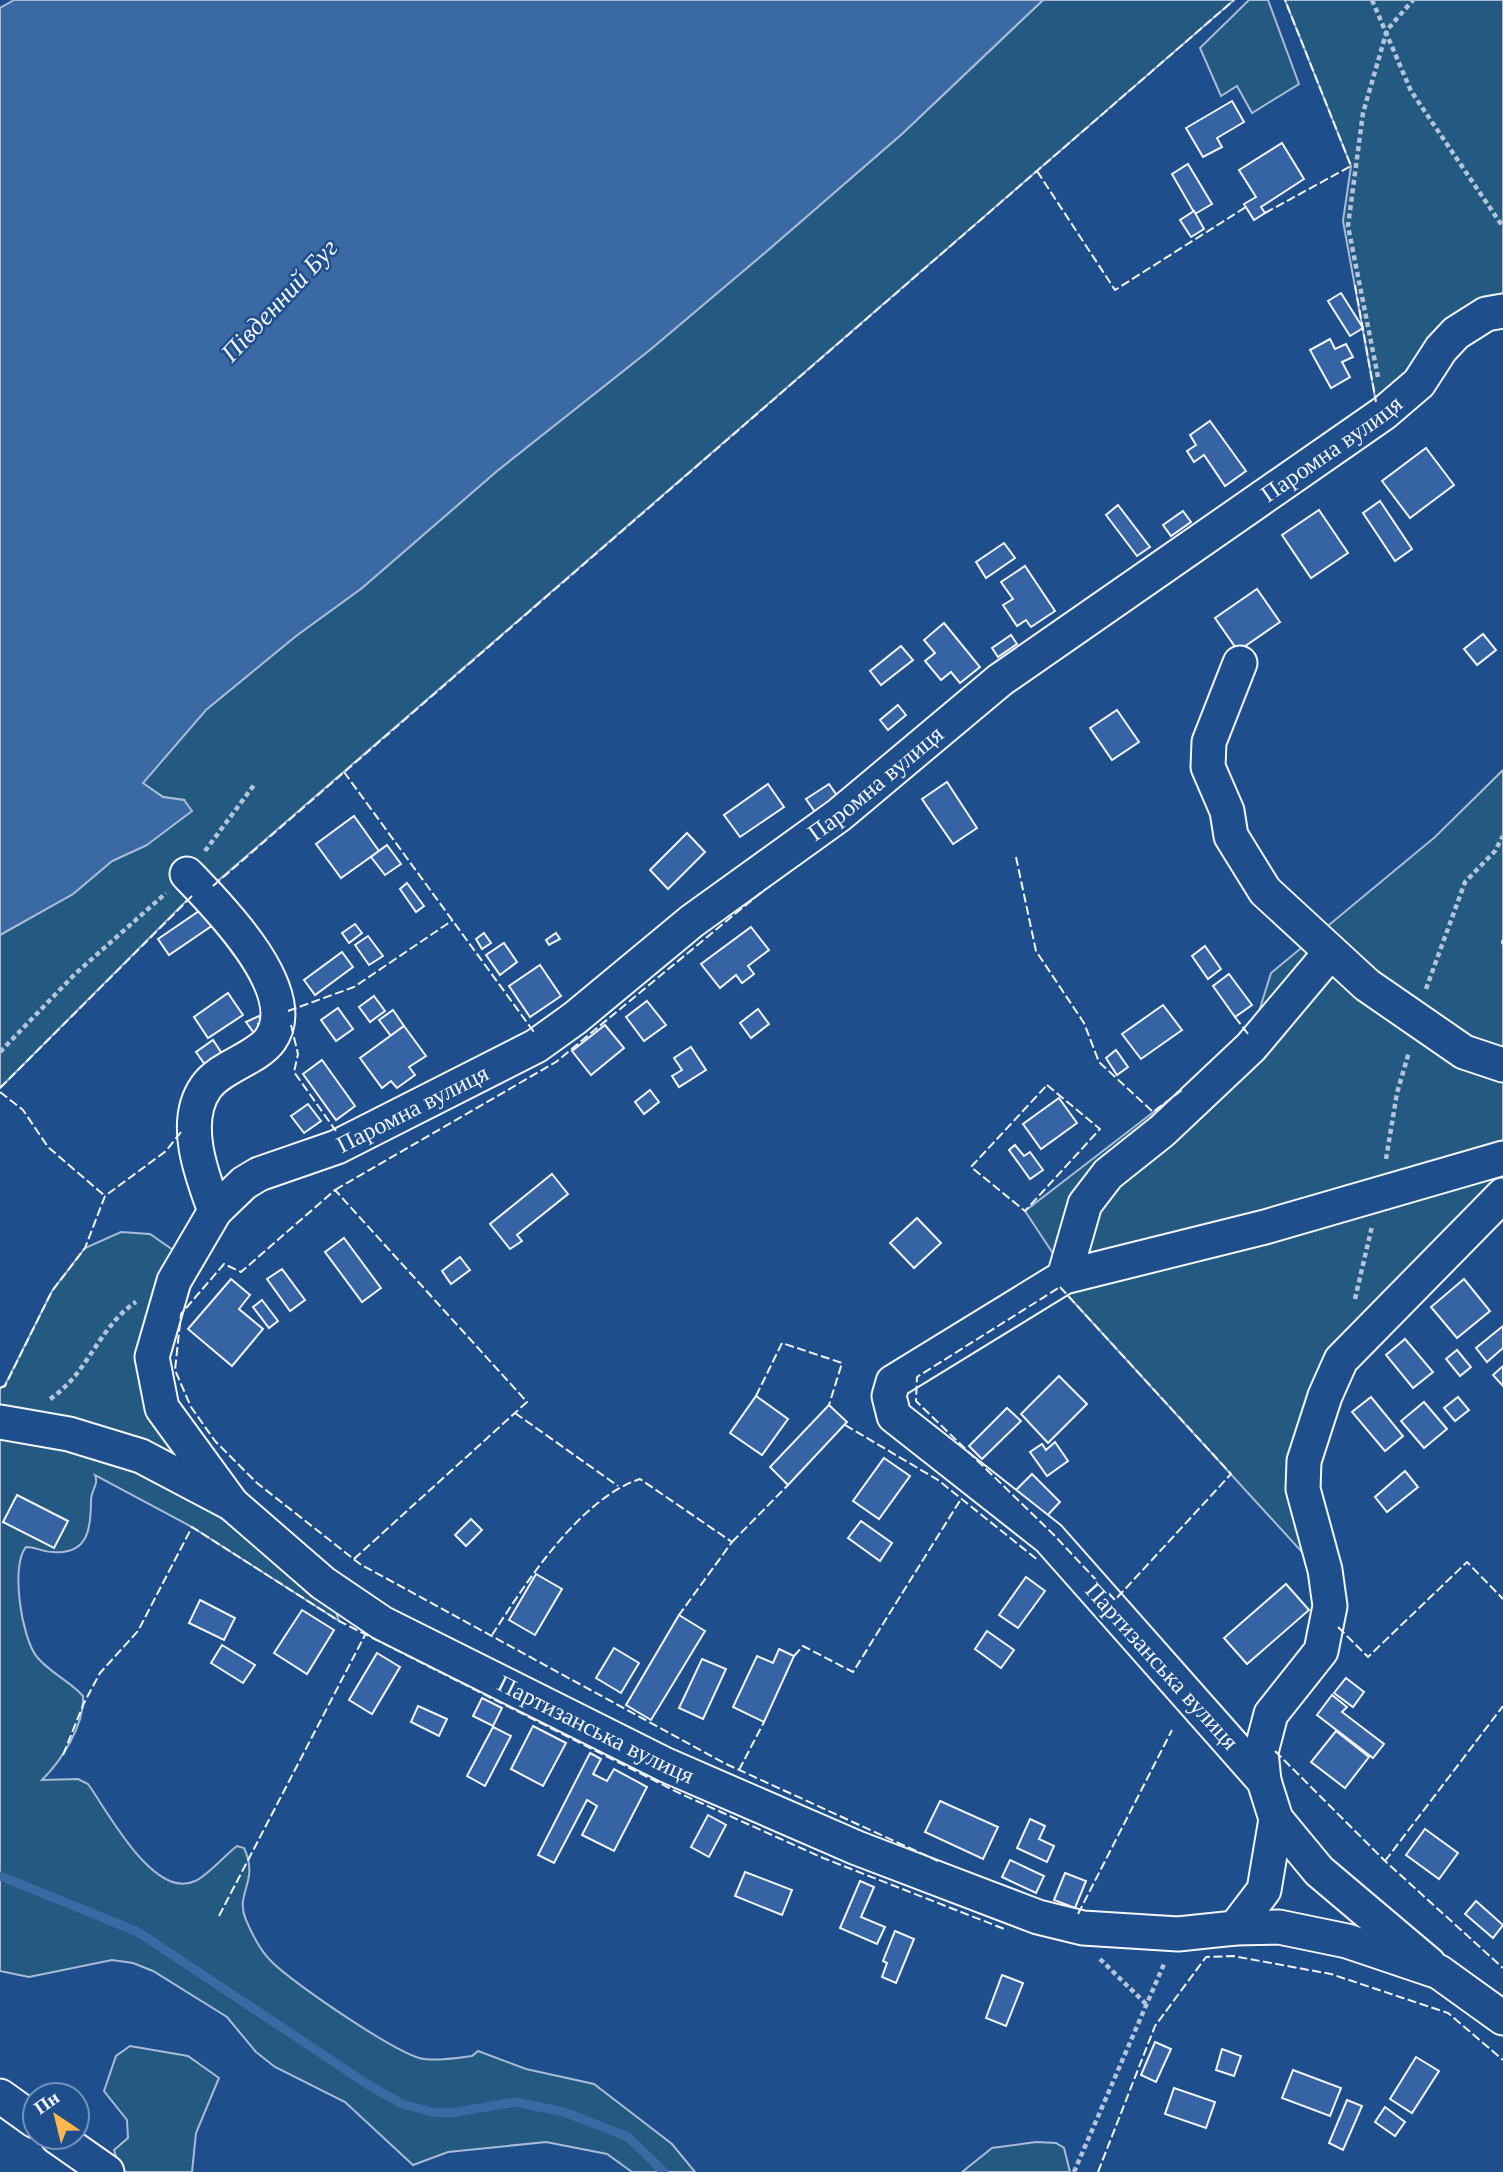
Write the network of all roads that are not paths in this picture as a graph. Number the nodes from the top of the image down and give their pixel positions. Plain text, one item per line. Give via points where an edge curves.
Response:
1 (1503, 311) edge
2 (1240, 663) dead end
3 (187, 874) road end
4 (1331, 953) junction
5 (1503, 1065) edge
6 (1503, 1158) edge
7 (1503, 1195) edge
8 (215, 1211) junction
9 (1065, 1277) junction
10 (0, 1422) edge
11 (232, 1504) junction
12 (1264, 1781) junction
13 (1276, 1819) junction
14 (1235, 1927) junction
15 (1439, 1972) junction
16 (1503, 2018) edge
17 (0, 2096) edge
18 (21, 2111) edge
19 (77, 2151) edge
20 (107, 2172) edge

1 - 8 street, Паромна вулиця via 1486,314 1456,333 1419,383 1384,413 1000,680 839,815 692,921 536,1046 337,1147 259,1174
2 - 4 street via 1209,742 1208,767 1227,811 1231,836 1265,891
3 - 8 street via 225,913 265,971 278,1015 269,1042 221,1073 205,1088 198,1108 197,1150
4 - 5 street via 1367,985 1464,1052
4 - 9 street via 1251,1047 1162,1131 1108,1174 1085,1204
6 - 9 street via 1265,1227
7 - 12 street via 1341,1360 1325,1396 1304,1461 1303,1489 1330,1606 1321,1651 1271,1714 1261,1752
8 - 11 street, Паромна вулиця via 173,1281 152,1357 162,1408
9 - 12 street, Партизанська вулиця via 893,1382 889,1396 894,1416 1049,1538
10 - 11 street, Партизанська вулиця via 69,1434 141,1456
11 - 14 street, Партизанська вулиця via 323,1583 382,1623 667,1765 844,1842 1038,1917 1083,1928 1178,1934
12 - 13 street, Партизанська вулиця
13 - 14 street, Партизанська вулиця via 1264,1890
13 - 15 street, Партизанська вулиця via 1319,1871
14 - 15 street, Партизанська вулиця via 1279,1927 1347,1941
15 - 16 street, Партизанська вулиця
17 - 18 street
19 - 20 street

